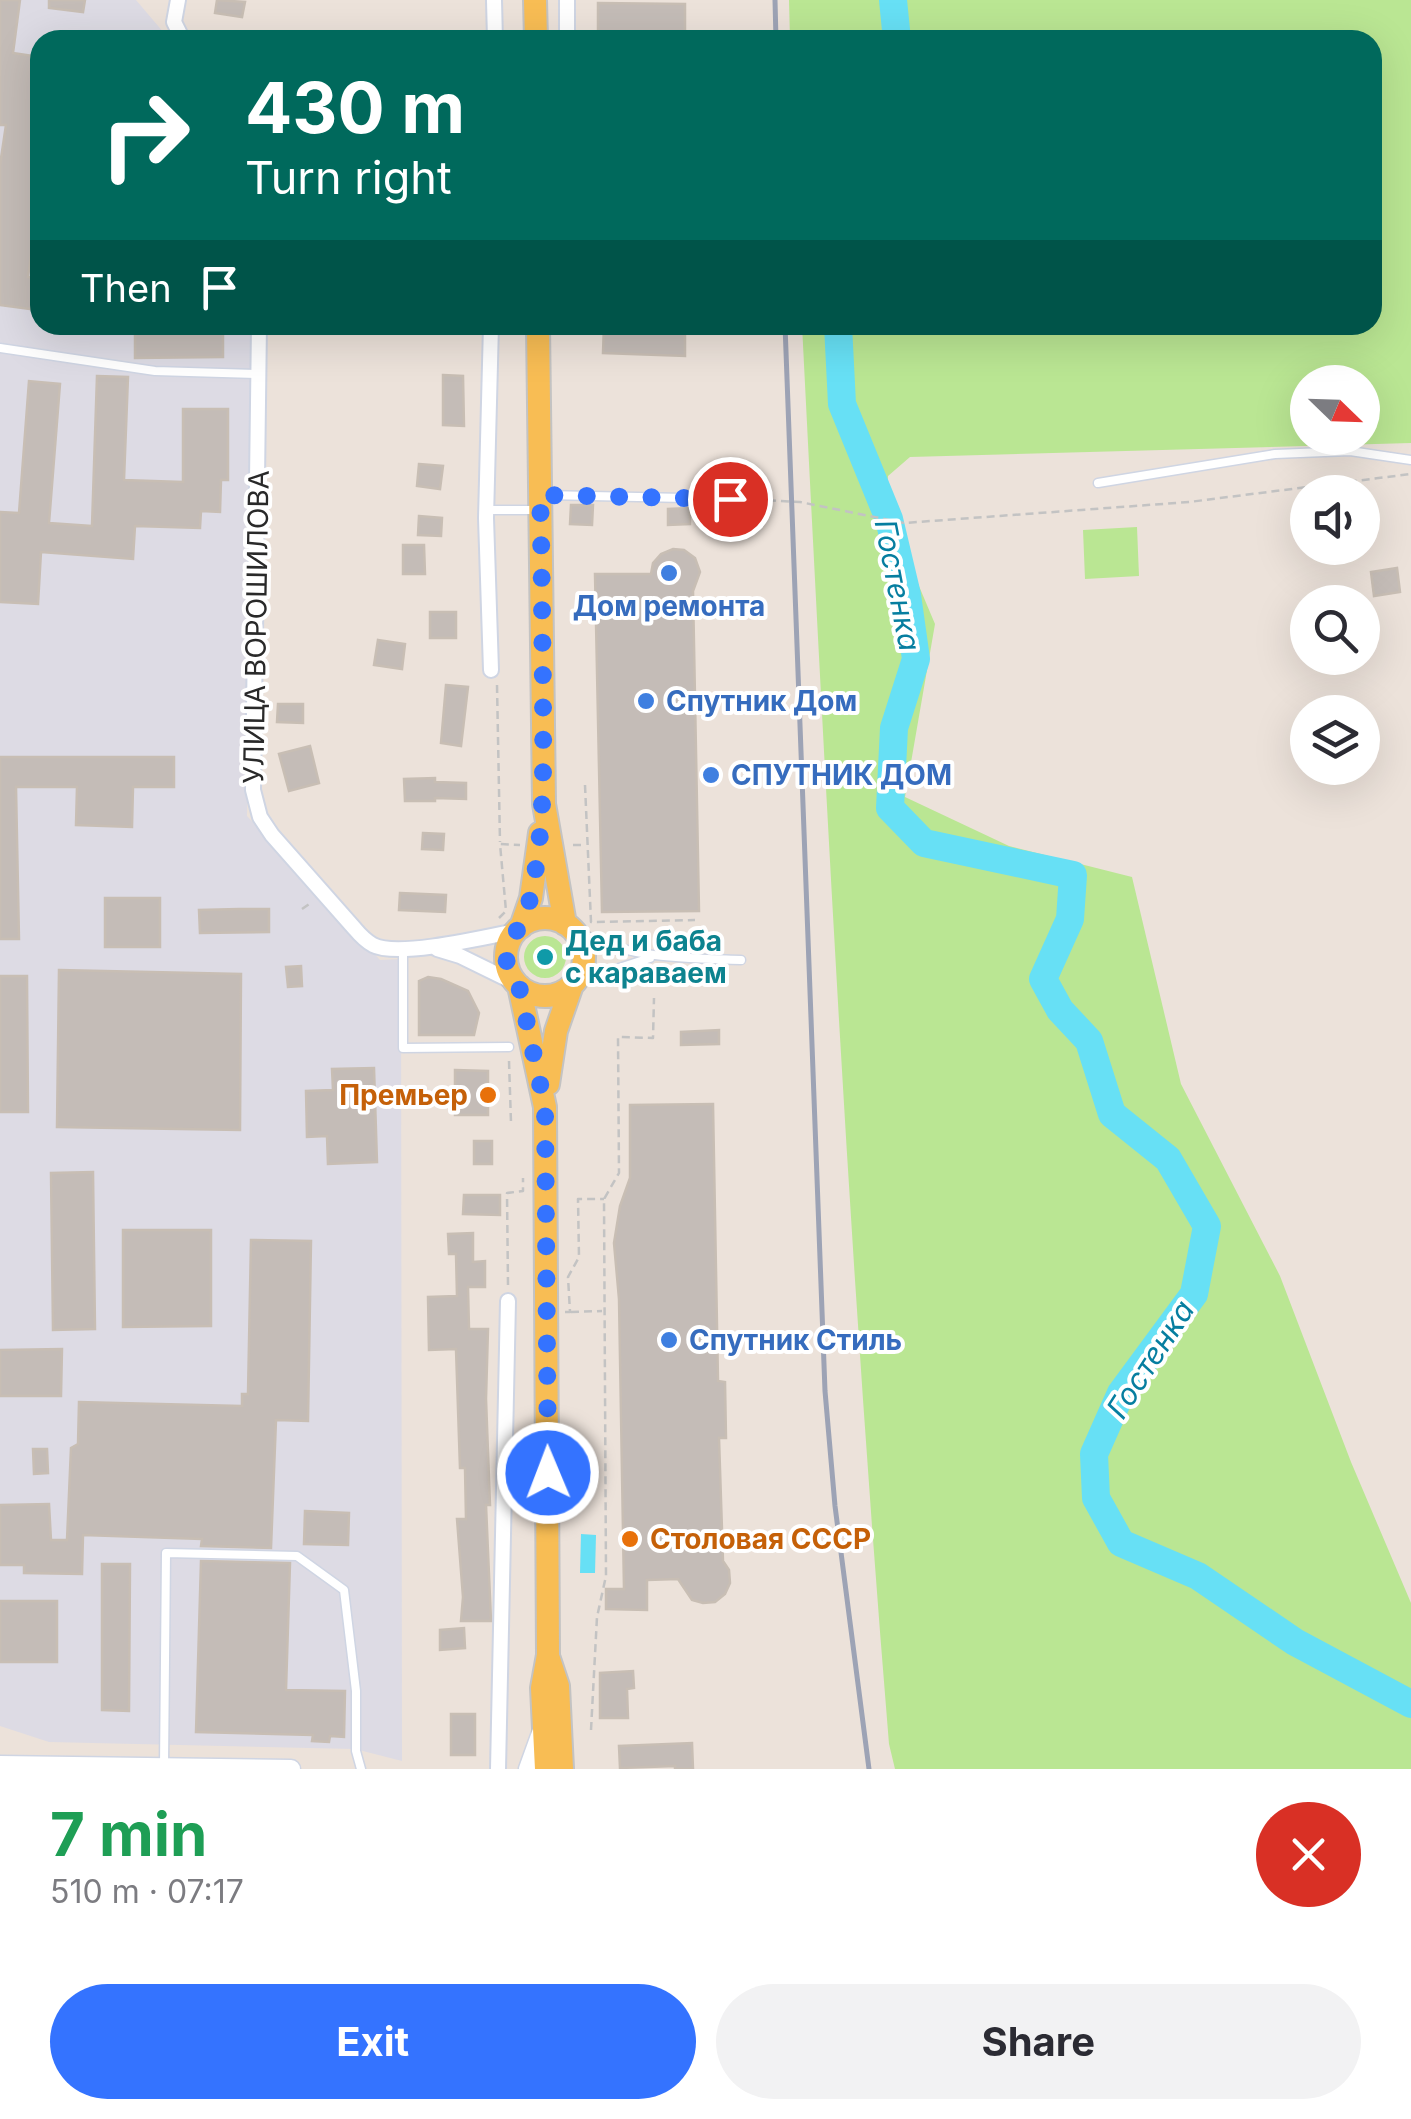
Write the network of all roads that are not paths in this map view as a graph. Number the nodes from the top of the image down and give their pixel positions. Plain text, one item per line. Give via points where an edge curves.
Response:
1 (178, 0) edge
2 (494, 0) edge
3 (535, 0) edge
4 (567, 0) edge
5 (178, 30) edge
6 (495, 30) edge
7 (536, 30) edge
8 (568, 30) edge
9 (259, 335) edge
10 (491, 335) edge
11 (538, 335) edge
12 (0, 348) edge
13 (259, 374) junction
14 (1411, 460) edge
15 (1098, 482) dead end
16 (730, 499) road end
17 (540, 502) junction
18 (486, 510) junction
19 (491, 670) road end
20 (544, 845) junction
21 (511, 926) junction
22 (568, 926) junction
23 (432, 947) junction
24 (403, 948) junction
25 (654, 957) junction
26 (741, 960) dead end
27 (573, 984) junction
28 (517, 985) junction
29 (509, 1047) road end
30 (545, 1107) junction
31 (508, 1301) road end
32 (548, 1655) junction
33 (544, 1722) junction
34 (0, 1766) edge
35 (164, 1766) junction
36 (139, 1768) edge
37 (291, 1769) edge
38 (361, 1769) edge
39 (498, 1769) edge
40 (528, 1769) edge
41 (546, 1769) edge
42 (562, 1769) edge

1 - 5 street
2 - 6 street
3 - 7 main road
4 - 8 street
9 - 13 street, УЛИЦА ВОРОШИЛОВА
10 - 18 street
11 - 17 main road
12 - 13 lane via 155,371
13 - 24 street, УЛИЦА ВОРОШИЛОВА via 254,800 272,835 374,945
14 - 15 lane via 1350,451 1275,454
16 - 17 lane
17 - 18 lane
17 - 20 main road
18 - 19 street
20 - 21 main road
20 - 22 main road
21 - 22 main road via 542,918
21 - 23 street
21 - 28 main road via 506,958
22 - 25 lane via 610,948
22 - 27 main road via 584,956
23 - 24 street, УЛИЦА ВОРОШИЛОВА
23 - 28 street
24 - 29 lane via 403,1048
25 - 26 lane
25 - 27 lane
27 - 28 main road via 549,996
27 - 30 main road via 556,1030
28 - 30 main road
30 - 32 main road
31 - 39 street
32 - 33 main road
32 - 42 main road via 558,1686
33 - 40 street
33 - 41 main road
34 - 36 street
35 - 36 street
35 - 37 street
35 - 38 lane via 166,1553 185,1553 297,1556 344,1590

